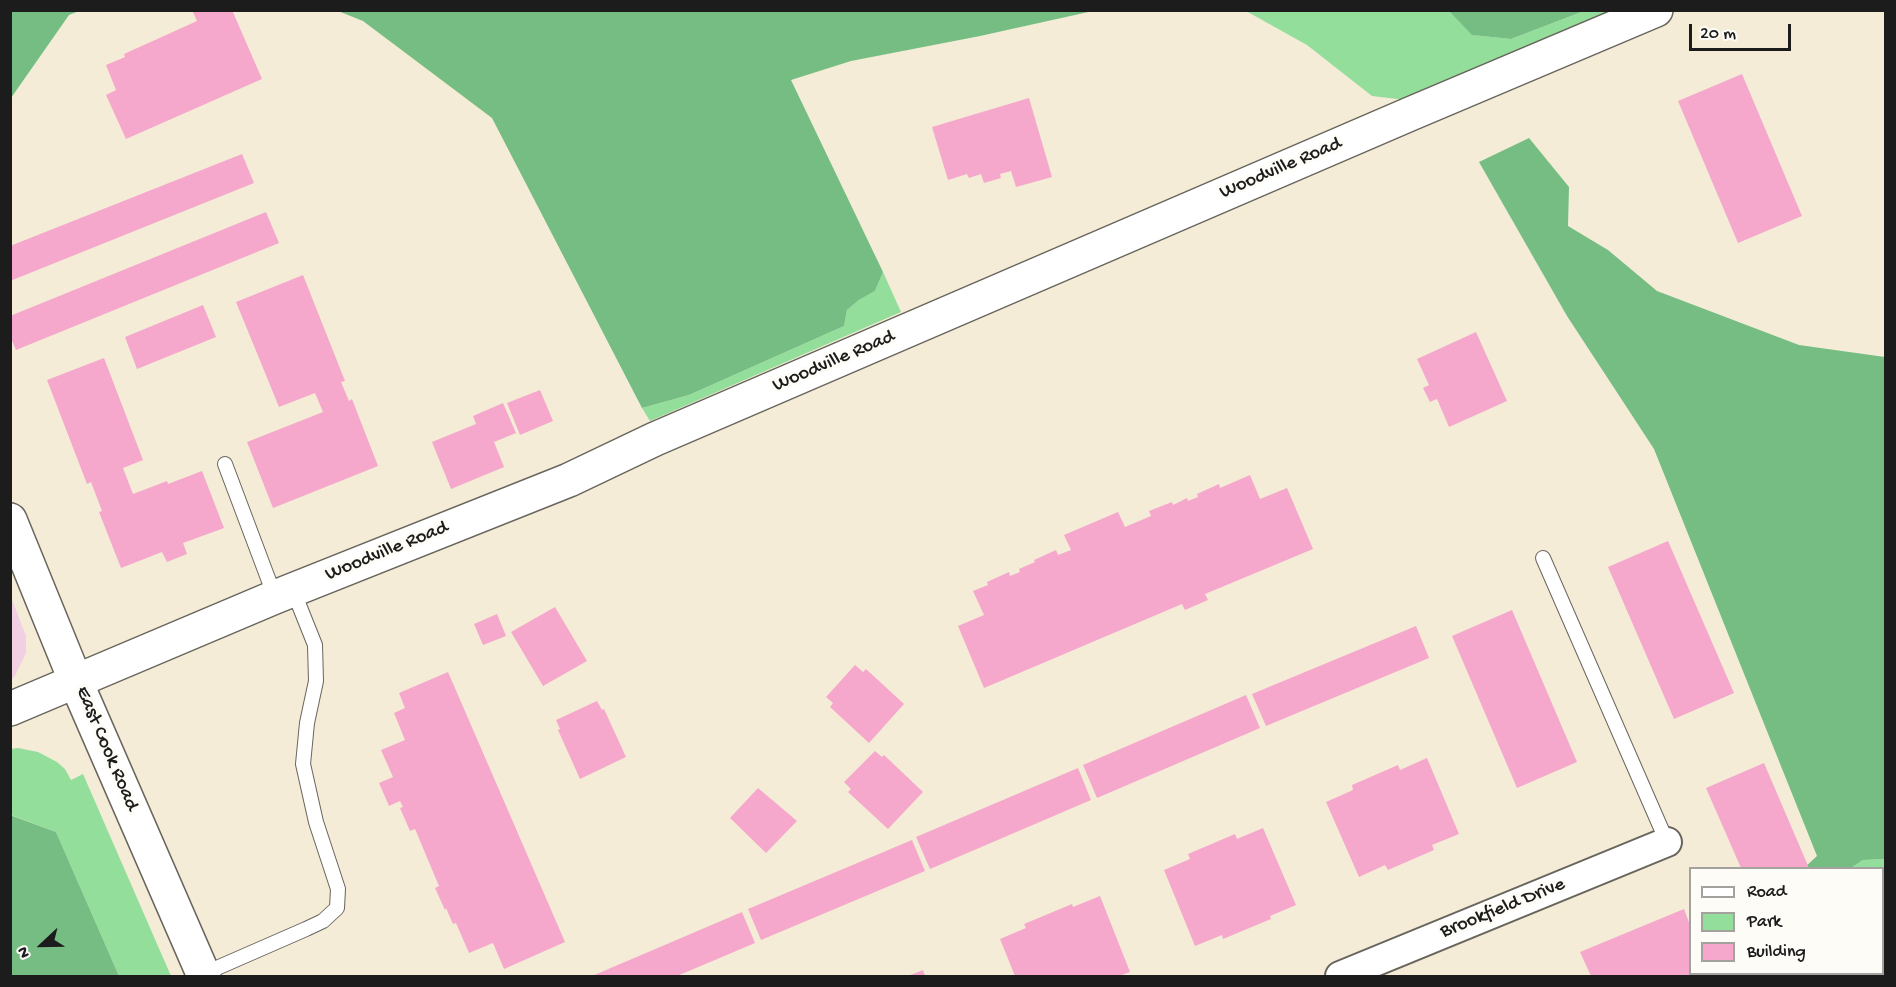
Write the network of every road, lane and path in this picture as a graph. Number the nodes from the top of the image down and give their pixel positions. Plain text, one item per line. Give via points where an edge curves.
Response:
1 (1656, 10) edge
2 (225, 464) dead end
3 (10, 520) edge
4 (1543, 558) dead end
5 (284, 593) junction
6 (76, 682) junction
7 (10, 709) edge
8 (1667, 842) joint
9 (204, 975) edge
10 (1340, 976) edge

1 - 5 street, Woodville Road via 569,480
2 - 5 lane
3 - 6 street, East Cook Road
4 - 8 lane
5 - 6 street, Woodville Road
5 - 9 lane via 315,645 316,681 303,764 316,822 338,889 337,908 323,921
6 - 7 street, Woodville Road
6 - 9 street, East Cook Road
8 - 10 street, Brookfield Drive

